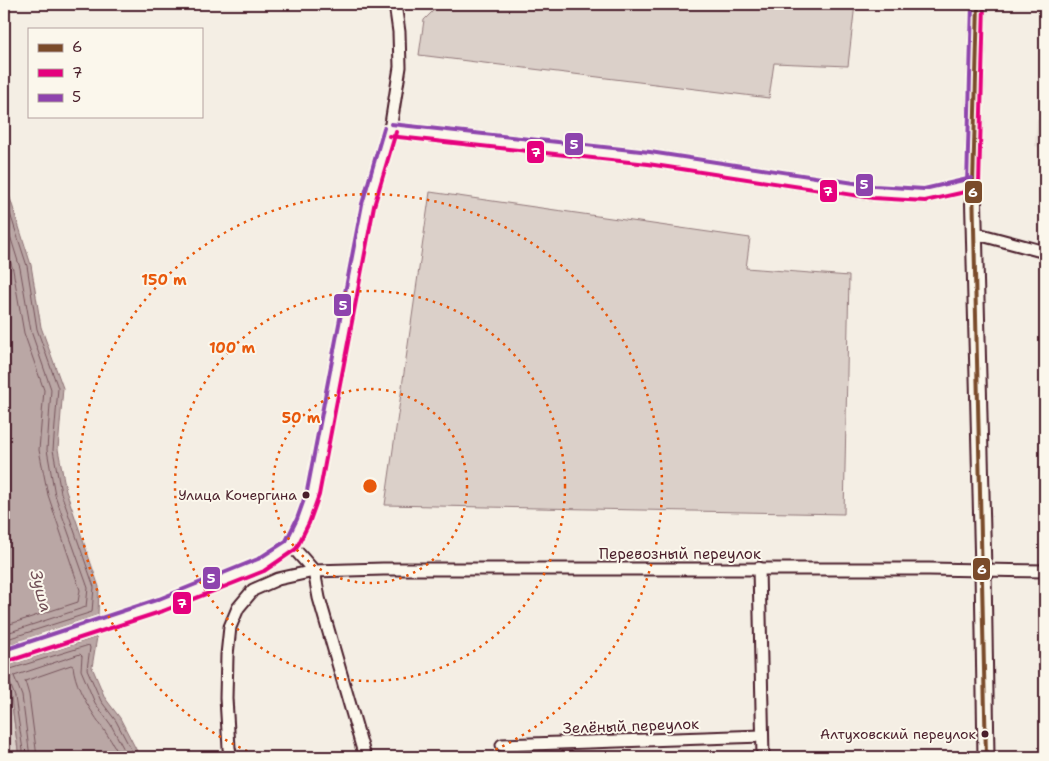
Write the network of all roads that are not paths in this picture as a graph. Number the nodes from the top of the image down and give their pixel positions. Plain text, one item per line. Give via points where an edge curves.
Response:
1 (395, 4) edge
2 (978, 4) edge
3 (390, 130) junction
4 (973, 184) junction
5 (974, 233) junction
6 (1045, 252) edge
7 (291, 545) junction
8 (759, 568) junction
9 (983, 570) junction
10 (314, 571) junction
11 (1045, 571) edge
12 (4, 656) edge
13 (762, 736) junction
14 (502, 745) dead end
15 (231, 757) edge
16 (365, 757) edge
17 (763, 757) edge
18 (986, 757) edge

1 - 3 street via 400,67
2 - 4 main road
3 - 4 main road via 649,158 873,192 925,195
3 - 7 main road via 368,205 313,493
4 - 5 main road
5 - 6 street
5 - 9 main road
7 - 10 street
7 - 12 main road via 261,565 161,605
8 - 9 street, Перевозный переулок
8 - 10 street, Перевозный переулок
8 - 13 street
9 - 11 street, Перевозный переулок
9 - 18 main road
10 - 15 street, Перевозный переулок via 278,579 253,590 238,608 230,627 227,654 226,698
10 - 16 street via 318,598
13 - 14 street, Зелёный переулок
13 - 17 street

